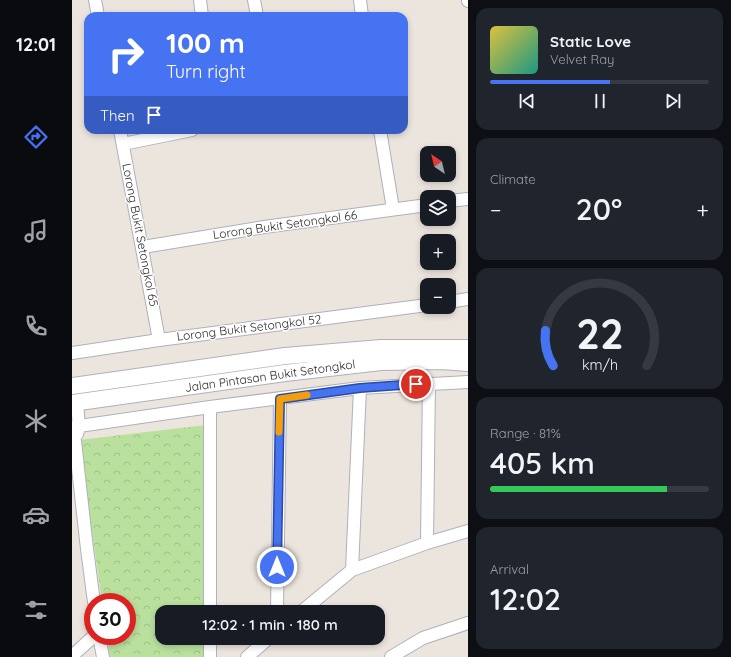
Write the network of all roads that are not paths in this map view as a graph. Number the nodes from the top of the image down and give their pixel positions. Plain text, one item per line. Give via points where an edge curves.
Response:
1 (95, 0) edge
2 (200, 0) edge
3 (254, 0) edge
4 (360, 0) edge
5 (97, 12) edge
6 (202, 12) edge
7 (256, 12) edge
8 (362, 12) edge
9 (121, 134) edge
10 (172, 134) edge
11 (381, 134) edge
12 (123, 144) junction
13 (468, 199) edge
14 (456, 200) edge
15 (420, 205) edge
16 (393, 209) junction
17 (143, 247) junction
18 (468, 299) edge
19 (456, 301) edge
20 (420, 306) edge
21 (159, 340) junction
22 (468, 348) edge
23 (72, 353) edge
24 (468, 363) edge
25 (468, 382) edge
26 (429, 383) junction
27 (72, 386) edge
28 (360, 388) junction
29 (280, 399) junction
30 (74, 403) edge
31 (210, 407) junction
32 (75, 432) edge
33 (468, 531) edge
34 (427, 543) junction
35 (352, 570) junction
36 (93, 593) edge
37 (210, 605) edge
38 (277, 605) edge
39 (310, 605) edge
40 (468, 623) edge
41 (84, 645) edge
42 (101, 645) edge
43 (210, 645) edge
44 (262, 645) edge
45 (72, 656) edge
46 (103, 657) edge
47 (210, 657) edge
48 (247, 657) edge
49 (391, 657) edge

1 - 5 street
2 - 6 street
3 - 7 street
4 - 8 street
9 - 12 street, Lorong Bukit Setongkol 65
10 - 12 street
11 - 16 street
12 - 17 street, Lorong Bukit Setongkol 65
13 - 14 street
15 - 16 street, Lorong Bukit Setongkol 66
16 - 17 street, Lorong Bukit Setongkol 66
17 - 21 street, Lorong Bukit Setongkol 65
18 - 19 street
20 - 21 street, Lorong Bukit Setongkol 52
21 - 23 street, Lorong Bukit Setongkol 52
22 - 27 main road, Jalan Pintasan Bukit Setongkol via 381,348 285,356
24 - 30 main road, Jalan Pintasan Bukit Setongkol via 381,362
25 - 26 street
26 - 28 street
26 - 34 street
28 - 29 street
28 - 35 street
29 - 31 street
29 - 38 street
30 - 32 street
31 - 32 street
31 - 37 street
32 - 36 street
33 - 34 street
34 - 35 street
35 - 39 street
40 - 49 street via 423,638
41 - 45 street
42 - 46 street
43 - 47 street
44 - 48 street

